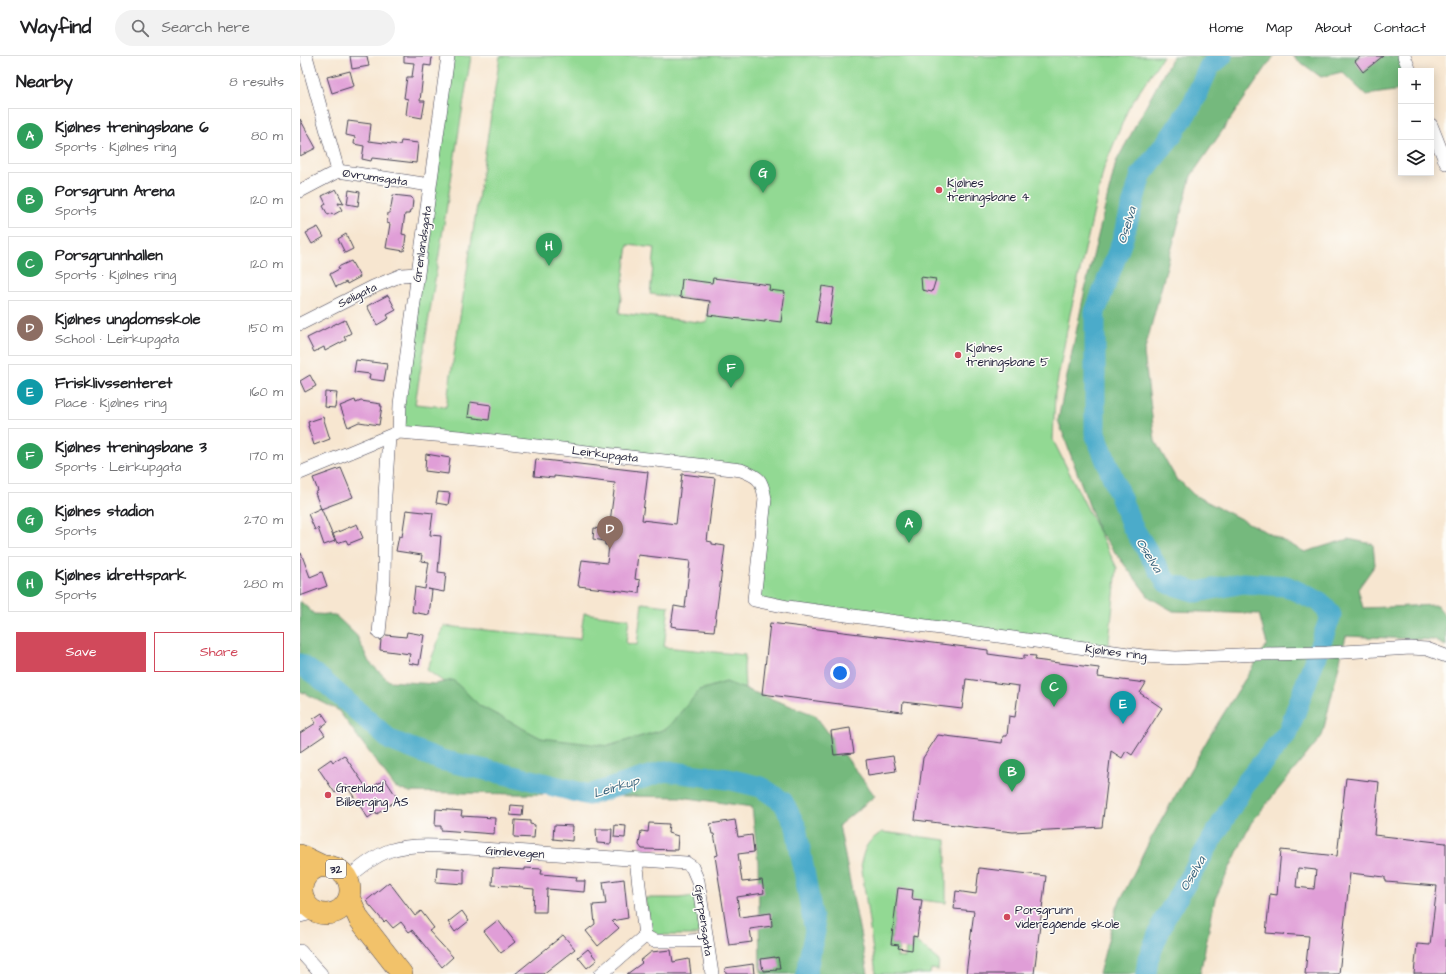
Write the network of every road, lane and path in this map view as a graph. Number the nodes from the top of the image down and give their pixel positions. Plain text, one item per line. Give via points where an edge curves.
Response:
1 (448, 56) edge
2 (1404, 56) edge
3 (304, 60) edge
4 (1409, 68) edge
5 (1434, 133) edge
6 (1446, 163) edge
7 (338, 171) junction
8 (430, 185) junction
9 (300, 191) edge
10 (417, 274) junction
11 (300, 324) edge
12 (394, 435) junction
13 (300, 473) edge
14 (788, 607) joint
15 (379, 633) dead end
16 (1446, 656) edge
17 (300, 855) edge
18 (636, 860) junction
19 (325, 867) junction
20 (692, 867) joint
21 (302, 884) edge
22 (348, 888) junction
23 (316, 914) edge
24 (645, 936) junction
25 (707, 940) junction
26 (300, 951) edge
27 (321, 974) edge
28 (388, 974) edge
29 (402, 974) edge
30 (602, 974) edge
31 (712, 974) edge

1 - 8 street, Grenlandsgata
2 - 4 street
3 - 7 street
5 - 6 street
7 - 8 street, Øvrumsgata
7 - 9 street, Øvrumsgata
8 - 10 street, Grenlandsgata
10 - 11 street, Søligata via 402,275 373,287
10 - 12 street, Grenlandsgata
12 - 13 street, Leirkupgata
12 - 14 street, Leirkupgata via 459,437 603,453 741,470 753,475 763,484 765,498 754,600
12 - 15 street, Grenlandsgata via 385,495 384,580
14 - 16 street, Kjølnes ring via 1143,656 1176,658 1411,648 1427,649
17 - 19 main road, 32
18 - 20 street, Gimlevegen via 686,863
18 - 22 street, Gimlevegen via 409,846 386,851 360,867
18 - 24 street
19 - 21 main road, 32 via 312,871
19 - 22 main road, 32 via 338,870
20 - 25 street, Gjerpensgata via 698,881
21 - 23 main road, 32 via 306,903
22 - 23 main road via 343,908
22 - 29 main road via 359,919
23 - 28 main road, 32 via 349,928
24 - 25 street via 654,941
24 - 30 street
25 - 31 street, Gjerpensgata
26 - 27 street

